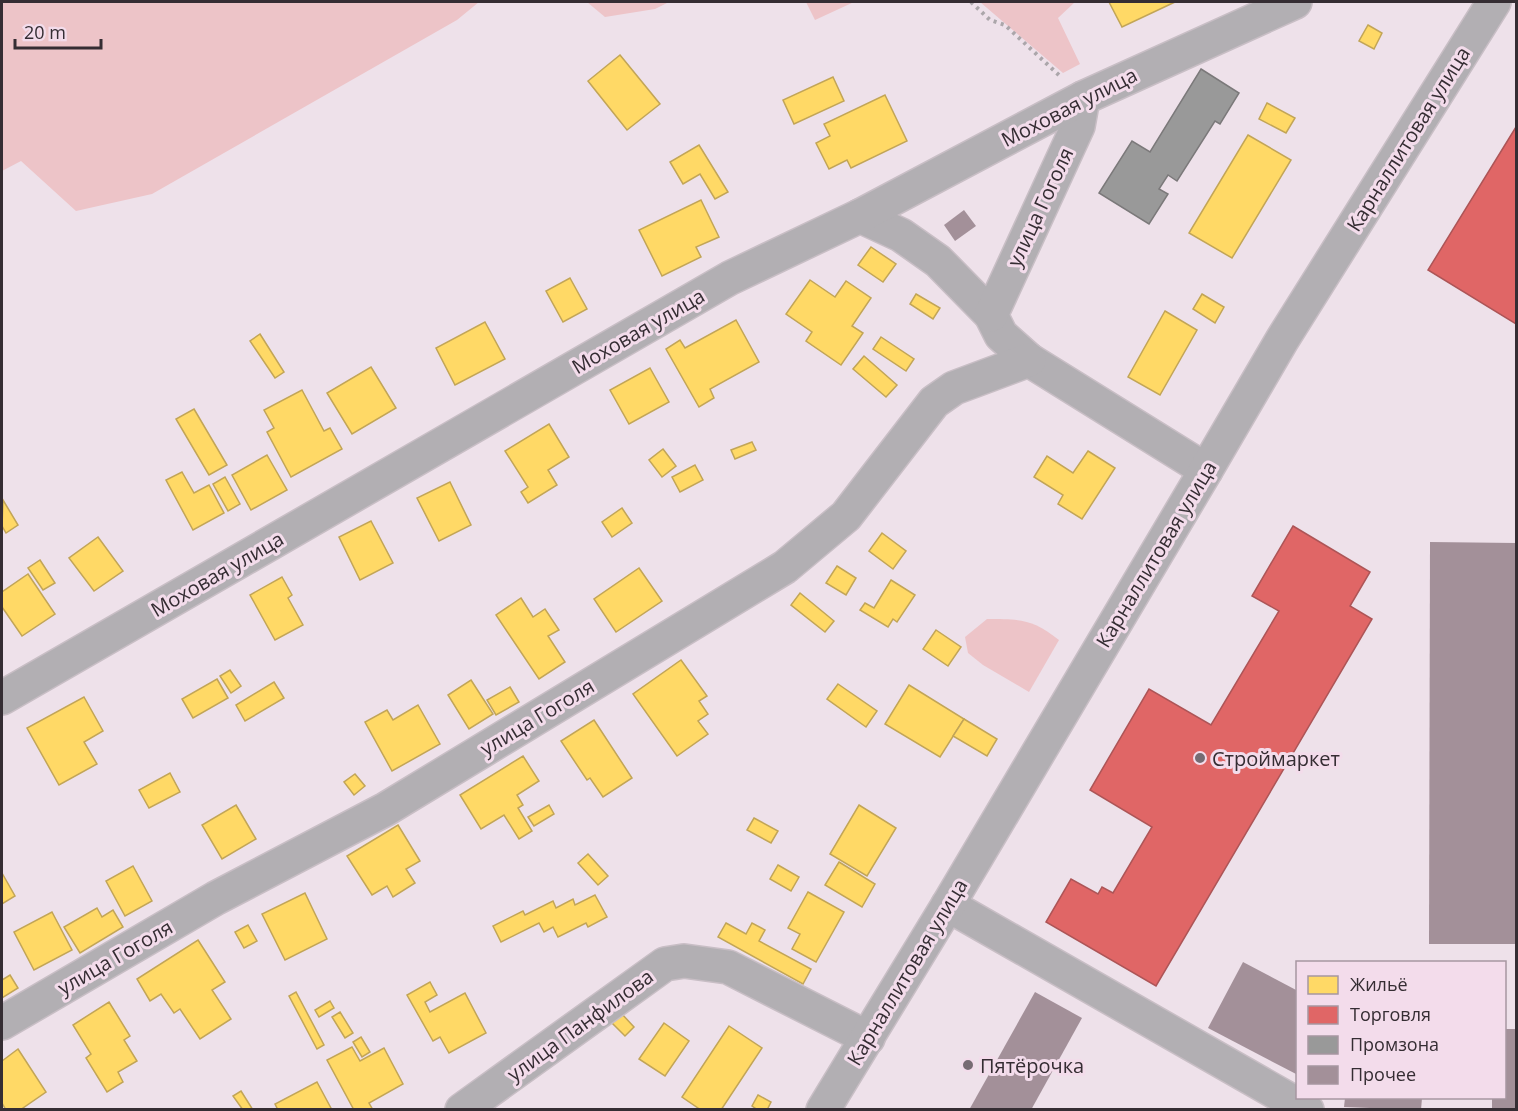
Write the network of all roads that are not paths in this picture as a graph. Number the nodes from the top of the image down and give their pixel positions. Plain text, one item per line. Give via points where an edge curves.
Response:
1 (1295, 2) edge
2 (1494, 2) edge
3 (1083, 98) junction
4 (860, 216) junction
5 (991, 315) junction
6 (1029, 360) junction
7 (1206, 470) junction
8 (2, 699) edge
9 (948, 905) junction
10 (2, 1023) edge
11 (868, 1038) junction
12 (462, 1110) edge
13 (823, 1110) edge
14 (1307, 1110) edge

1 - 3 street, Моховая улица
2 - 7 street, Карналлитовая улица via 1281,340
3 - 4 street, Моховая улица
3 - 5 street, улица Гоголя via 1078,126
4 - 5 street via 901,235 938,261
4 - 8 street, Моховая улица via 730,278
5 - 6 street via 1001,334
6 - 7 street
6 - 10 street, улица Гоголя via 954,388 934,402 846,516 785,567 386,809 216,898
7 - 9 street, Карналлитовая улица
9 - 11 street, Карналлитовая улица
9 - 14 street
11 - 12 street, улица Панфилова via 728,967 684,961 665,964
11 - 13 street, Карналлитовая улица

